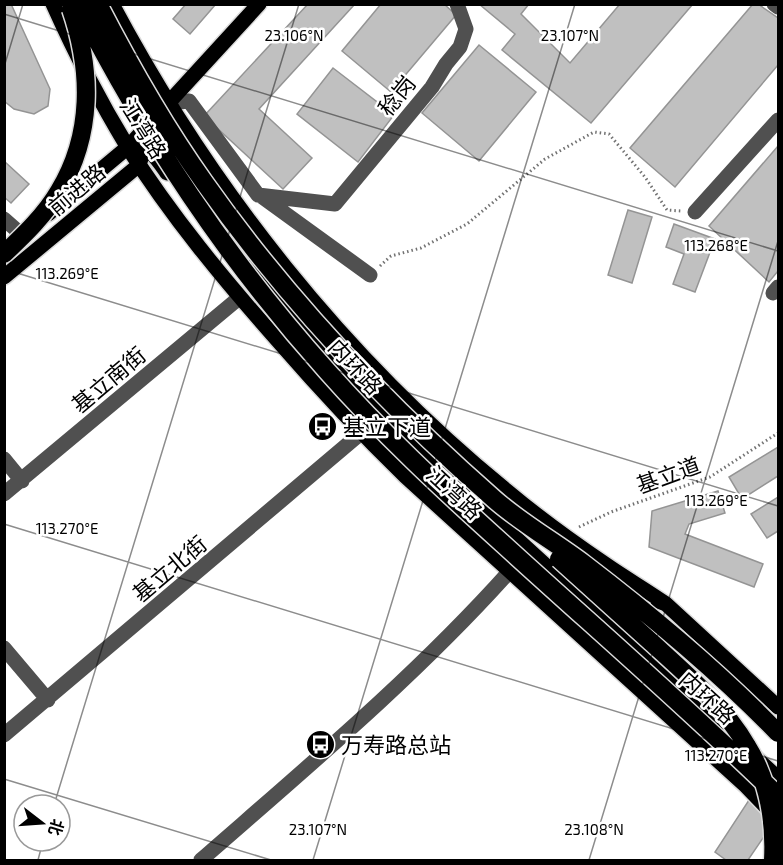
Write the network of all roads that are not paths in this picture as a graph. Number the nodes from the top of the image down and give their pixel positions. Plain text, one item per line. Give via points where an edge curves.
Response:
1 (53, 4) edge
2 (69, 4) edge
3 (78, 4) edge
4 (259, 4) edge
5 (457, 4) edge
6 (774, 4) edge
7 (112, 5) edge
8 (95, 7) edge
9 (778, 7) edge
10 (168, 103) junction
11 (153, 120) junction
12 (778, 120) edge
13 (128, 147) junction
14 (144, 148) junction
15 (139, 165) junction
16 (258, 195) junction
17 (694, 212) road end
18 (4, 219) edge
19 (21, 234) junction
20 (4, 246) edge
21 (4, 254) edge
22 (370, 275) road end
23 (4, 277) edge
24 (239, 298) junction
25 (281, 299) junction
26 (362, 433) junction
27 (4, 459) edge
28 (21, 481) junction
29 (4, 494) edge
30 (496, 501) junction
31 (527, 549) junction
32 (509, 572) junction
33 (666, 604) junction
34 (4, 648) edge
35 (48, 700) junction
36 (778, 707) edge
37 (778, 733) edge
38 (4, 735) edge
39 (778, 778) edge
40 (746, 786) junction
41 (778, 796) edge
42 (778, 820) edge
43 (201, 861) edge
44 (766, 861) edge
45 (773, 861) edge

1 - 13 main road, 江湾路
2 - 21 highway, bridge via 81,43 87,83 80,144 59,192
3 - 41 highway, 内环路, bridge via 137,115 211,227 328,372 438,484
4 - 10 main road, 前进路
5 - 16 street, 稔岗 via 466,29 460,47 432,87 335,204
6 - 9 street
7 - 8 street
7 - 10 main road
8 - 11 main road, 江湾路
8 - 30 highway, 内环路, bridge via 205,184 288,291 377,389
10 - 11 main road, 前进路
10 - 16 street via 189,101
10 - 33 main road via 245,216 374,368 505,490
11 - 13 main road, 前进路
11 - 14 main road, 前进路
11 - 25 main road, 江湾路 via 214,213
12 - 17 street
13 - 14 main road
13 - 15 main road, 江湾路
13 - 19 main road, 前进路
14 - 15 main road, 前进路
14 - 25 main road via 159,161 241,276
15 - 23 main road, 前进路
15 - 24 main road, 江湾路
16 - 22 street
18 - 19 street
19 - 20 main road, 前进路
24 - 26 main road, 江湾路
24 - 28 street, 基立南街
25 - 31 main road, 江湾路 via 393,423
26 - 32 main road, 江湾路
26 - 35 street, 基立北街
27 - 28 street
28 - 29 street, 基立南街
30 - 37 highway, 内环路, bridge via 630,601
30 - 45 highway, bridge via 697,685 736,729 759,768 765,787
31 - 33 main road, 江湾路
31 - 39 main road
32 - 40 main road, 江湾路
32 - 43 street via 394,687
33 - 36 main road, 江湾路
34 - 35 street
35 - 38 street, 基立北街
40 - 42 main road, 江湾路
40 - 44 main road via 767,821

